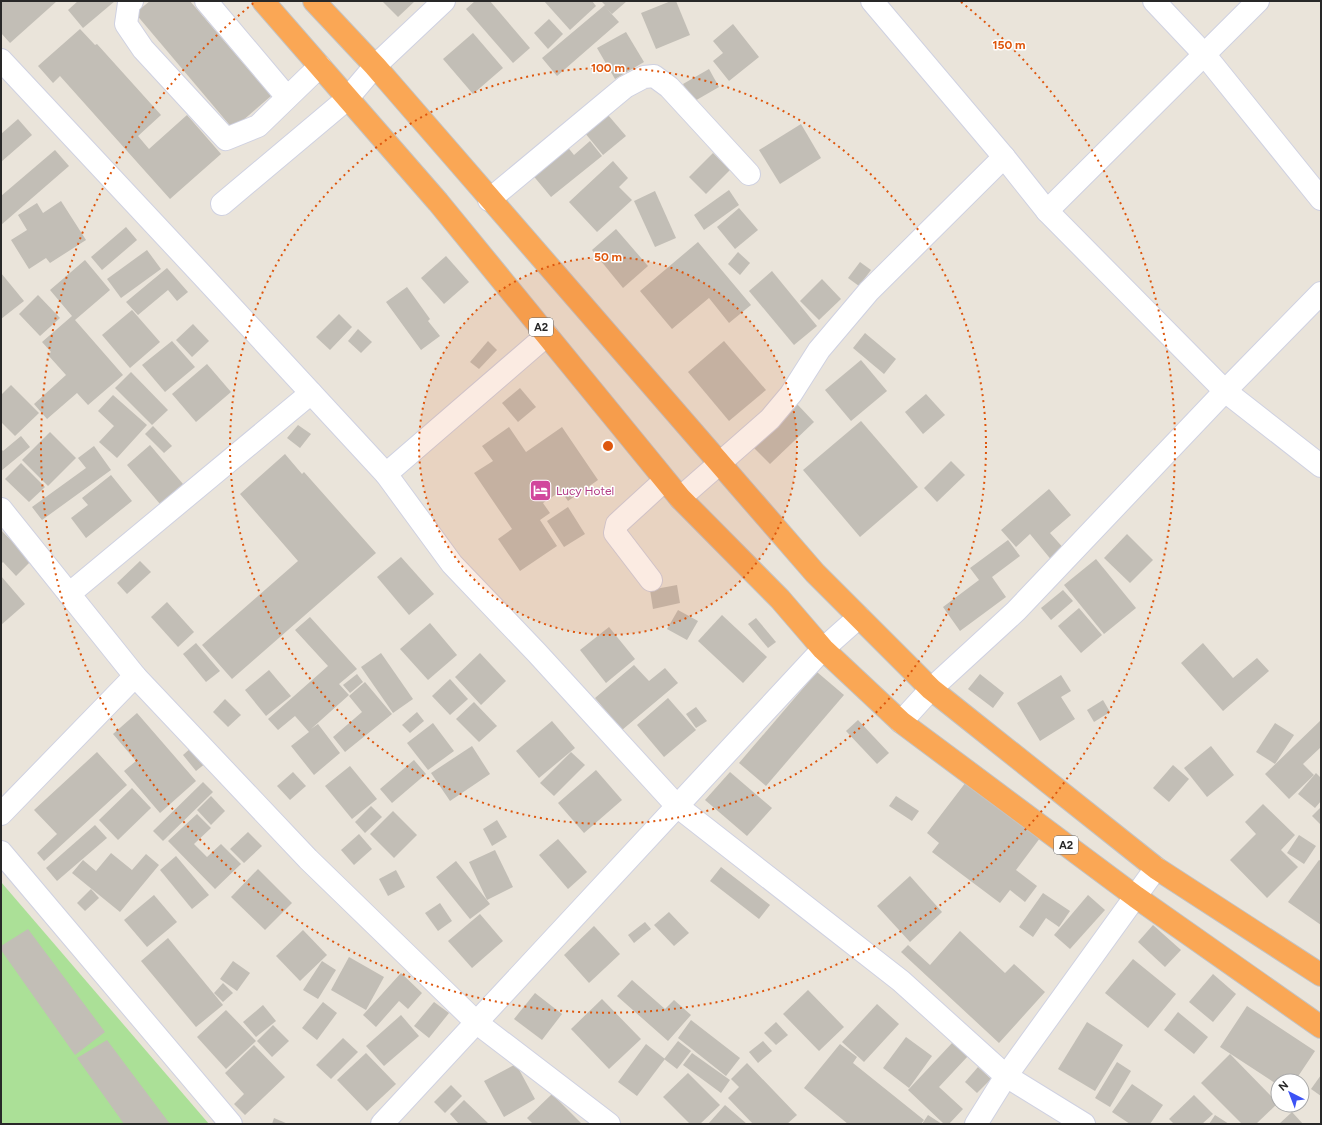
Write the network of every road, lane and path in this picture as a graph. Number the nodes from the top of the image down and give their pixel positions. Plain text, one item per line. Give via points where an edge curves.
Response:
1 (132, 1) edge
2 (206, 1) edge
3 (263, 1) edge
4 (314, 1) edge
5 (444, 1) edge
6 (872, 1) edge
7 (1154, 1) edge
8 (1258, 1) edge
9 (1204, 54) junction
10 (1, 60) edge
11 (320, 66) junction
12 (375, 66) junction
13 (287, 97) junction
14 (347, 99) junction
15 (1004, 157) junction
16 (749, 174) dead end
17 (1321, 199) edge
18 (489, 200) junction
19 (222, 204) dead end
20 (1047, 211) junction
21 (1321, 293) edge
22 (547, 334) junction
23 (1225, 391) junction
24 (311, 393) junction
25 (719, 463) junction
26 (1321, 466) edge
27 (386, 474) junction
28 (665, 480) junction
29 (680, 498) junction
30 (1, 509) edge
31 (651, 580) dead end
32 (70, 594) junction
33 (859, 617) junction
34 (823, 649) junction
35 (135, 676) junction
36 (931, 689) junction
37 (901, 722) junction
38 (677, 806) junction
39 (1, 814) edge
40 (1, 852) edge
41 (1156, 868) junction
42 (1136, 897) junction
43 (1321, 975) edge
44 (477, 1023) junction
45 (1321, 1027) edge
46 (1006, 1076) junction
47 (231, 1124) edge
48 (382, 1124) edge
49 (609, 1124) edge
50 (976, 1124) edge
51 (1084, 1124) edge

1 - 13 street via 129,3 126,24 143,49 226,140 258,126
2 - 13 street
3 - 11 highway, A2
4 - 12 highway
5 - 12 street
6 - 15 street
7 - 9 street
8 - 9 street
9 - 17 street
9 - 20 street
10 - 24 street
11 - 13 street
11 - 14 highway, A2
12 - 14 street
12 - 18 highway
14 - 19 street
14 - 22 highway, A2 via 438,202
15 - 20 street
15 - 25 street via 869,291 819,350 792,394 770,418
16 - 18 street via 669,87 654,76 644,77 624,87
18 - 25 highway
20 - 23 street
21 - 23 street
22 - 27 street
22 - 28 highway, A2
23 - 26 street
23 - 36 street via 1016,611
24 - 27 street
24 - 32 street
25 - 29 street
25 - 33 highway via 815,573
27 - 38 street via 452,564
28 - 29 highway, A2
28 - 31 street via 617,524 615,533
29 - 34 highway, A2 via 780,599
30 - 32 street
32 - 35 street
33 - 34 street
33 - 36 highway
34 - 37 highway, A2
34 - 38 street
35 - 39 street
35 - 44 street via 308,859
36 - 37 street
36 - 41 highway
37 - 42 highway, A2
38 - 44 street
38 - 46 street via 901,981
40 - 47 street
41 - 42 street
41 - 43 highway
42 - 45 highway, A2
42 - 46 street
44 - 48 street
44 - 49 street
46 - 50 street
46 - 51 street

